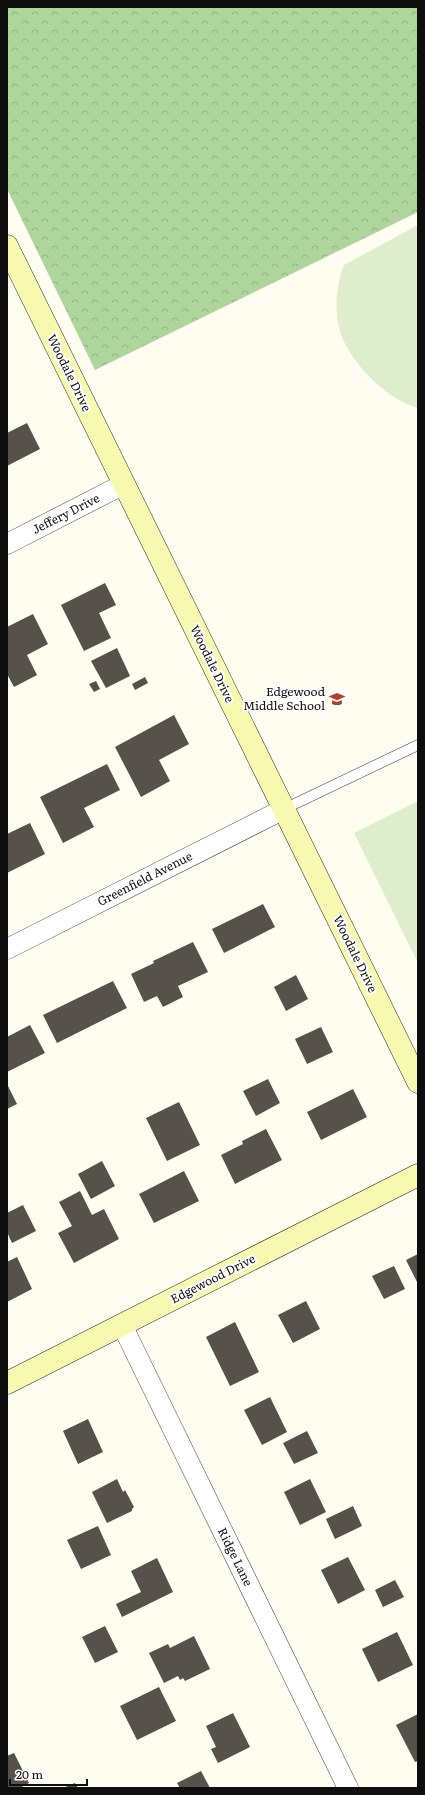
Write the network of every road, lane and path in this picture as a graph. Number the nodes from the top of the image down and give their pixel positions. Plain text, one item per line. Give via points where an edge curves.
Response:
1 (7, 246) edge
2 (124, 484) junction
3 (7, 544) edge
4 (418, 745) edge
5 (284, 809) junction
6 (7, 949) edge
7 (418, 1082) edge
8 (418, 1175) edge
9 (122, 1325) junction
10 (7, 1383) edge
11 (348, 1788) edge

1 - 2 street, Woodale Drive
2 - 3 street, Jeffery Drive
2 - 5 street, Woodale Drive
4 - 5 lane
5 - 6 street, Greenfield Avenue
5 - 7 street, Woodale Drive
8 - 9 street, Edgewood Drive
9 - 10 street, Edgewood Drive
9 - 11 street, Ridge Lane

